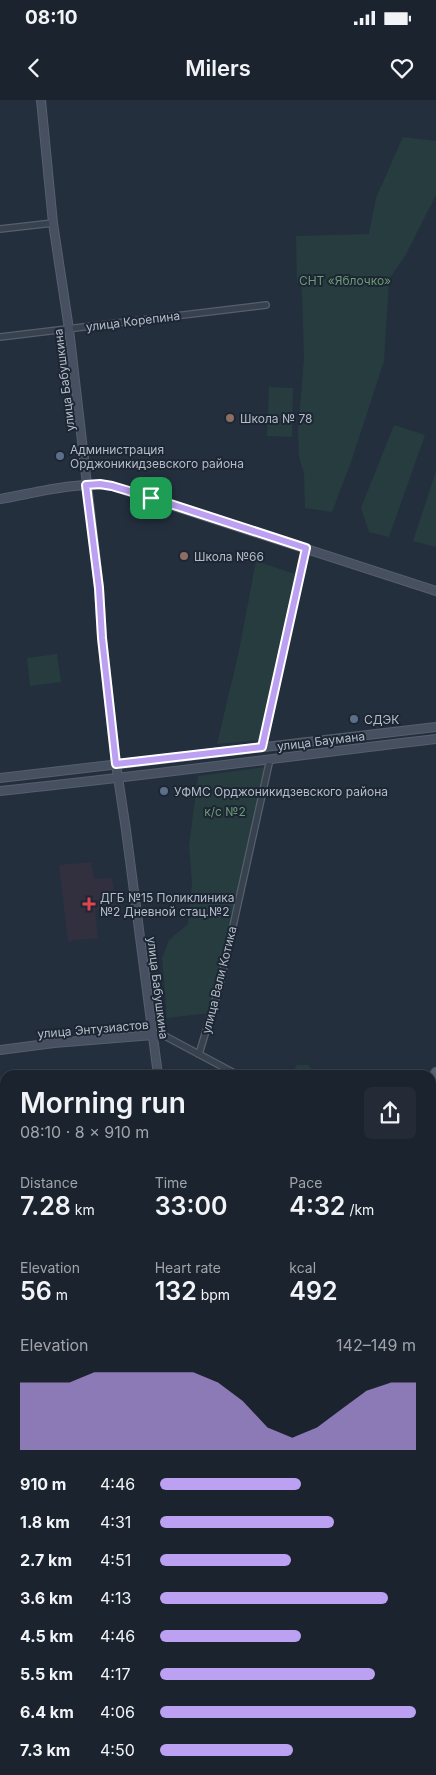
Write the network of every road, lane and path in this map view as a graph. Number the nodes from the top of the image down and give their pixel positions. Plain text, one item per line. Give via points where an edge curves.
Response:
1 (41, 100) edge
2 (53, 223) junction
3 (0, 229) edge
4 (266, 305) dead end
5 (69, 329) junction
6 (0, 337) edge
7 (86, 485) junction
8 (0, 499) edge
9 (306, 548) junction
10 (436, 591) edge
11 (436, 726) edge
12 (436, 739) edge
13 (262, 747) junction
14 (270, 759) junction
15 (116, 764) junction
16 (0, 778) edge
17 (118, 779) junction
18 (0, 791) edge
19 (153, 1035) junction
20 (0, 1050) edge
21 (199, 1054) junction
22 (157, 1070) edge
23 (229, 1070) edge

1 - 2 street, улица Бабушкина
2 - 3 street
2 - 5 street, улица Бабушкина
4 - 5 street, улица Корепина
5 - 6 street, улица Корепина
5 - 7 street, улица Бабушкина
7 - 8 street
7 - 9 street via 112,486
7 - 15 street, улица Бабушкина
9 - 10 street
9 - 13 street
11 - 13 street, улица Баумана
12 - 14 street, улица Баумана
13 - 15 street, улица Баумана
14 - 17 street, улица Баумана
14 - 21 street, улица Вали Котика via 220,985
15 - 16 street, улица Баумана
15 - 17 street, улица Бабушкина
17 - 18 street, улица Баумана
17 - 19 street, улица Бабушкина
19 - 20 street, улица Энтузиастов
19 - 21 street, улица Энтузиастов via 163,1035
19 - 22 street, улица Бабушкина
21 - 23 street, улица Энтузиастов

